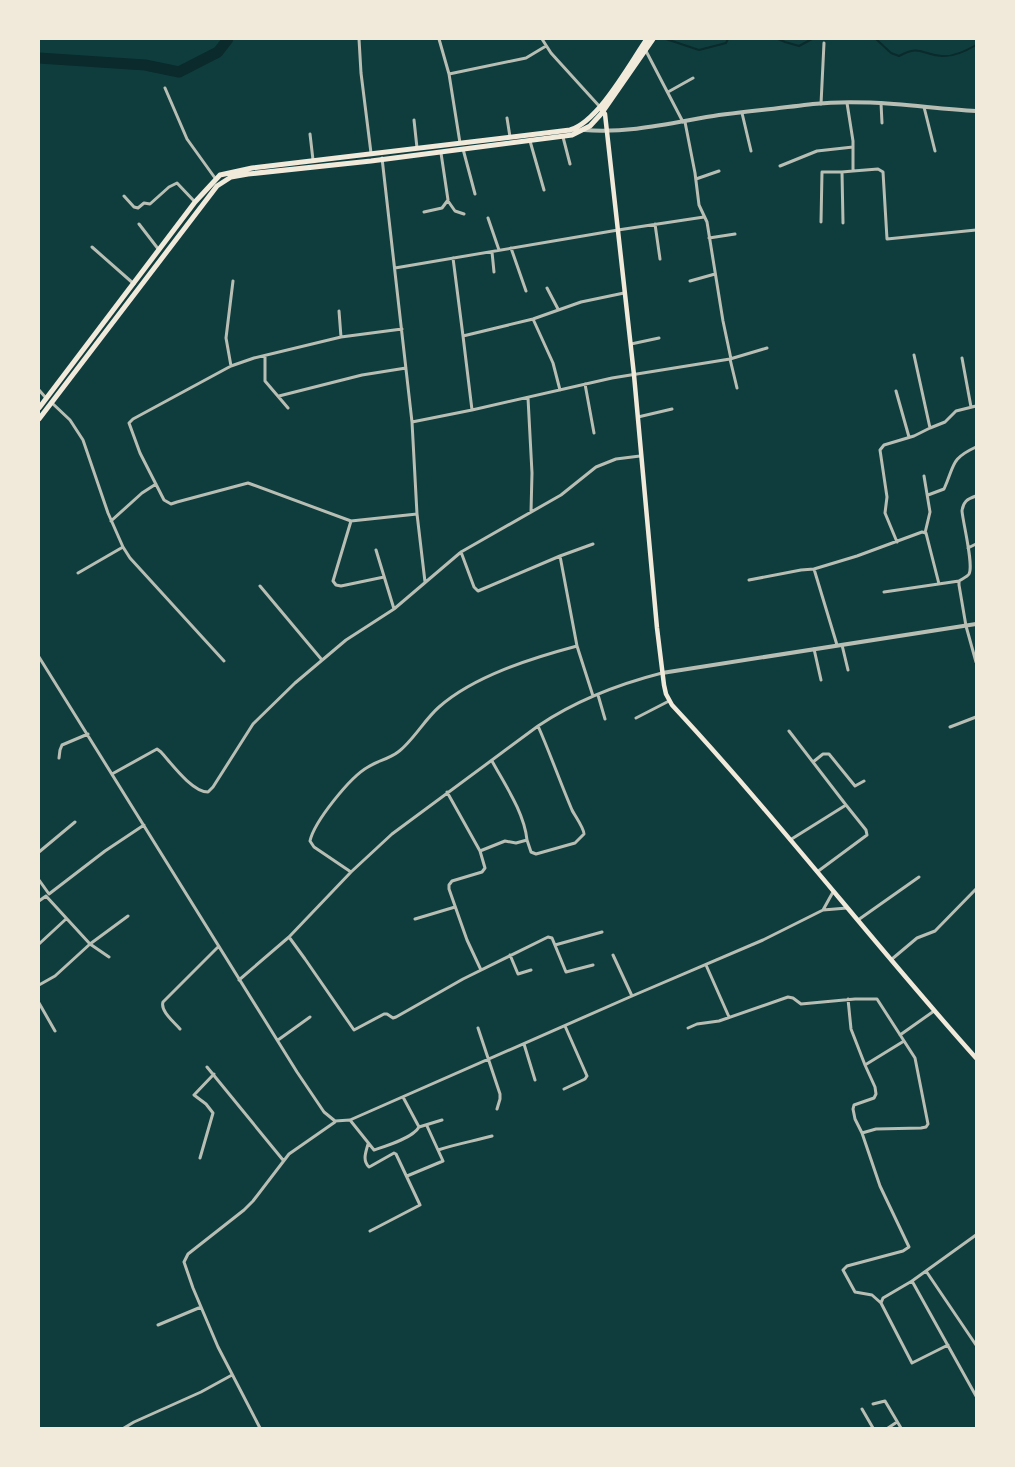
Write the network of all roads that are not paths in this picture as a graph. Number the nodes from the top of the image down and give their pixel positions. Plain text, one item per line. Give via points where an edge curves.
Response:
1 (359, 39) edge
2 (439, 39) edge
3 (542, 39) edge
4 (651, 39) edge
5 (824, 43) dead end
6 (546, 46) junction
7 (646, 50) junction
8 (449, 74) junction
9 (692, 78) dead end
10 (165, 88) dead end
11 (668, 92) junction
12 (847, 103) junction
13 (881, 103) junction
14 (821, 104) junction
15 (924, 107) junction
16 (602, 109) junction
17 (976, 111) edge
18 (742, 113) junction
19 (507, 118) dead end
20 (414, 120) dead end
21 (684, 122) junction
22 (882, 123) dead end
23 (577, 128) junction
24 (583, 130) junction
25 (606, 132) junction
26 (571, 133) junction
27 (310, 134) dead end
28 (510, 137) junction
29 (539, 137) junction
30 (563, 137) junction
31 (530, 141) junction
32 (460, 143) junction
33 (853, 147) junction
34 (417, 148) junction
35 (463, 149) junction
36 (751, 151) dead end
37 (935, 151) dead end
38 (381, 152) junction
39 (441, 152) junction
40 (371, 153) junction
41 (382, 159) junction
42 (313, 161) junction
43 (570, 164) dead end
44 (780, 166) dead end
45 (250, 171) junction
46 (719, 171) dead end
47 (853, 171) junction
48 (842, 172) junction
49 (213, 175) junction
50 (696, 180) junction
51 (544, 190) dead end
52 (475, 194) dead end
53 (124, 196) dead end
54 (448, 200) junction
55 (195, 202) junction
56 (424, 212) dead end
57 (464, 214) dead end
58 (704, 217) junction
59 (488, 218) dead end
60 (821, 222) dead end
61 (843, 223) dead end
62 (139, 224) dead end
63 (655, 224) junction
64 (618, 230) junction
65 (976, 230) edge
66 (735, 234) dead end
67 (709, 238) junction
68 (92, 247) dead end
69 (511, 248) junction
70 (159, 250) junction
71 (499, 250) junction
72 (492, 252) junction
73 (453, 258) junction
74 (660, 259) dead end
75 (395, 268) junction
76 (494, 272) dead end
77 (715, 274) junction
78 (233, 281) dead end
79 (690, 281) dead end
80 (134, 284) junction
81 (547, 288) dead end
82 (526, 291) dead end
83 (624, 293) junction
84 (339, 310) dead end
85 (558, 310) junction
86 (533, 319) junction
87 (109, 321) junction
88 (402, 329) junction
89 (463, 336) junction
90 (341, 337) junction
91 (659, 338) dead end
92 (630, 344) junction
93 (767, 348) dead end
94 (914, 355) dead end
95 (265, 356) junction
96 (962, 358) dead end
97 (731, 359) junction
98 (231, 366) junction
99 (406, 368) junction
100 (634, 375) junction
101 (585, 384) junction
102 (737, 388) dead end
103 (39, 390) edge
104 (560, 390) junction
105 (896, 391) dead end
106 (279, 396) junction
107 (46, 398) junction
108 (528, 398) junction
109 (52, 403) junction
110 (976, 406) edge
111 (971, 407) junction
112 (39, 408) edge
113 (288, 408) dead end
114 (672, 409) dead end
115 (472, 410) junction
116 (637, 417) junction
117 (39, 419) edge
118 (412, 422) junction
119 (930, 428) junction
120 (594, 433) dead end
121 (909, 437) junction
122 (976, 447) edge
123 (640, 456) junction
124 (924, 476) dead end
125 (156, 484) junction
126 (928, 495) junction
127 (976, 496) edge
128 (531, 512) junction
129 (417, 514) junction
130 (111, 520) junction
131 (351, 520) junction
132 (925, 533) junction
133 (897, 542) junction
134 (593, 544) dead end
135 (976, 544) edge
136 (123, 547) junction
137 (968, 548) junction
138 (376, 550) dead end
139 (461, 552) junction
140 (560, 556) junction
141 (814, 569) junction
142 (78, 573) dead end
143 (384, 577) junction
144 (748, 580) dead end
145 (959, 581) junction
146 (425, 583) junction
147 (939, 584) junction
148 (260, 586) dead end
149 (884, 592) dead end
150 (394, 609) junction
151 (976, 624) edge
152 (966, 626) junction
153 (839, 645) junction
154 (577, 646) junction
155 (814, 649) junction
156 (39, 657) edge
157 (322, 660) junction
158 (224, 661) dead end
159 (976, 662) edge
160 (848, 670) dead end
161 (662, 673) junction
162 (821, 680) dead end
163 (598, 695) junction
164 (593, 696) junction
165 (669, 701) junction
166 (976, 717) edge
167 (606, 718) dead end
168 (636, 718) dead end
169 (538, 726) junction
170 (950, 726) dead end
171 (789, 731) dead end
172 (88, 734) junction
173 (59, 758) dead end
174 (492, 761) junction
175 (813, 762) junction
176 (112, 774) junction
177 (864, 781) dead end
178 (447, 792) junction
179 (846, 805) junction
180 (75, 822) dead end
181 (144, 826) junction
182 (527, 840) junction
183 (789, 840) junction
184 (480, 851) junction
185 (39, 852) edge
186 (351, 872) junction
187 (816, 872) junction
188 (919, 877) dead end
189 (39, 880) edge
190 (976, 889) edge
191 (833, 892) junction
192 (48, 895) junction
193 (39, 901) edge
194 (455, 907) junction
195 (847, 908) junction
196 (823, 910) junction
197 (128, 916) dead end
198 (66, 919) junction
199 (416, 919) dead end
200 (858, 920) junction
201 (602, 932) dead end
202 (288, 937) junction
203 (39, 944) edge
204 (90, 944) junction
205 (555, 945) junction
206 (218, 947) junction
207 (510, 955) junction
208 (613, 955) dead end
209 (109, 957) dead end
210 (892, 959) junction
211 (594, 965) dead end
212 (706, 965) junction
213 (481, 970) junction
214 (531, 970) dead end
215 (239, 980) junction
216 (39, 985) edge
217 (632, 996) junction
218 (848, 999) junction
219 (39, 1002) edge
220 (934, 1011) junction
221 (310, 1017) dead end
222 (729, 1017) junction
223 (565, 1026) junction
224 (478, 1028) dead end
225 (688, 1028) dead end
226 (180, 1029) dead end
227 (55, 1031) dead end
228 (900, 1035) junction
229 (278, 1040) junction
230 (904, 1041) junction
231 (524, 1044) junction
232 (976, 1058) edge
233 (488, 1059) junction
234 (864, 1065) junction
235 (208, 1066) dead end
236 (214, 1074) junction
237 (535, 1080) dead end
238 (564, 1089) dead end
239 (404, 1097) junction
240 (497, 1109) dead end
241 (350, 1120) junction
242 (442, 1120) dead end
243 (336, 1121) junction
244 (427, 1126) junction
245 (419, 1127) junction
246 (862, 1133) junction
247 (492, 1136) dead end
248 (368, 1144) junction
249 (438, 1150) junction
250 (200, 1158) dead end
251 (283, 1160) junction
252 (407, 1176) junction
253 (370, 1231) dead end
254 (976, 1235) edge
255 (926, 1270) junction
256 (912, 1281) junction
257 (881, 1303) junction
258 (201, 1307) junction
259 (158, 1325) dead end
260 (948, 1345) junction
261 (976, 1345) edge
262 (232, 1375) junction
263 (976, 1396) edge
264 (873, 1404) dead end
265 (862, 1409) dead end
266 (897, 1422) junction
267 (124, 1428) edge
268 (260, 1428) edge
269 (873, 1428) edge
270 (888, 1428) edge
271 (901, 1428) edge

1 - 40 street
2 - 8 street
3 - 6 street
4 - 7 highway
4 - 16 highway
5 - 14 street
6 - 8 street via 526,58
6 - 16 street
7 - 11 street
7 - 16 highway
8 - 32 street
9 - 11 street
10 - 49 street via 187,139
11 - 21 street
12 - 13 street
12 - 14 street
12 - 33 street
13 - 15 street
13 - 22 street
14 - 18 street
15 - 17 street
15 - 37 street
16 - 23 highway
16 - 24 highway via 596,120
16 - 25 main road
18 - 21 street
18 - 36 street
19 - 28 street
20 - 34 street
21 - 25 street
21 - 50 street
23 - 24 street
23 - 26 highway
24 - 25 street
24 - 26 highway
25 - 64 main road
26 - 29 highway
26 - 30 highway
27 - 42 street
28 - 29 highway
28 - 32 highway
29 - 30 highway
29 - 31 highway
30 - 43 street
31 - 35 highway
31 - 51 street
32 - 34 highway
33 - 44 street via 818,151
33 - 47 street
34 - 38 highway
35 - 39 highway
35 - 52 street
38 - 40 highway
38 - 41 street
39 - 41 highway
39 - 54 street
40 - 42 highway
41 - 45 highway
41 - 75 street
42 - 45 highway
45 - 49 highway
45 - 87 highway via 217,186
46 - 50 street
47 - 48 street
47 - 65 street via 878,169 883,172 887,239
48 - 60 street via 822,172
48 - 61 street
49 - 55 highway
50 - 58 street via 698,205
53 - 55 street via 138,208 144,203 152,203 177,183
54 - 56 street via 442,208
54 - 57 street via 455,211
55 - 70 highway
58 - 63 street
58 - 67 street
59 - 71 street
62 - 70 street
63 - 64 street
63 - 74 street
64 - 69 street
64 - 83 main road
66 - 67 street
67 - 77 street
68 - 80 street
69 - 71 street
69 - 82 street
70 - 80 highway
71 - 72 street
72 - 73 street
72 - 76 street
73 - 75 street
73 - 89 street
75 - 88 street
77 - 79 street
77 - 97 street
78 - 98 street via 226,338
80 - 87 highway
81 - 85 street
83 - 85 street
83 - 92 main road
84 - 90 street
85 - 86 street
86 - 89 street
86 - 104 street via 553,363
87 - 107 highway
87 - 109 highway
88 - 90 street
88 - 99 street
89 - 115 street
90 - 95 street
91 - 92 street
92 - 100 main road
93 - 97 street
94 - 119 street
95 - 98 street
95 - 106 street via 265,381
96 - 111 street
97 - 100 street
97 - 102 street
98 - 125 street via 130,421 140,453
99 - 106 street via 362,375
99 - 118 street
100 - 101 street
100 - 116 main road
101 - 104 street
101 - 120 street
103 - 107 street
104 - 108 street
105 - 121 street
106 - 113 street
107 - 112 highway
108 - 115 street
108 - 128 street
109 - 117 highway
109 - 130 street via 84,440
110 - 111 street
111 - 119 street via 956,410 945,422
114 - 116 street
115 - 118 street
116 - 123 main road
118 - 129 street
119 - 121 street
121 - 133 street via 884,445 880,450 887,497 885,513
122 - 126 street via 956,459 944,489
123 - 128 street via 604,463 561,495
123 - 161 main road
124 - 126 street
125 - 130 street
125 - 131 street via 171,504 251,484
126 - 132 street via 930,512
127 - 137 street via 964,503 962,511
128 - 139 street
129 - 131 street
129 - 146 street
130 - 136 street
131 - 143 street via 333,581 341,586
132 - 133 street
132 - 147 street
133 - 141 street
134 - 140 street
135 - 137 street
136 - 142 street
136 - 158 street via 137,568
137 - 145 street via 969,574
138 - 143 street
139 - 140 street via 478,591
139 - 146 street
140 - 154 street
141 - 144 street
141 - 153 street
143 - 150 street
145 - 147 street
145 - 152 street
146 - 150 street
147 - 149 street
148 - 157 street
150 - 157 street
151 - 152 street
152 - 153 street
152 - 159 street
153 - 155 street
153 - 160 street
154 - 164 street
154 - 186 street via 521,662 470,687 439,707 401,750 356,775 311,834 310,841
155 - 161 street
155 - 162 street
156 - 172 street
157 - 176 street via 253,724 208,792 191,784 157,749
161 - 163 street
161 - 165 main road
163 - 164 street
163 - 167 street
164 - 169 street
165 - 168 street
165 - 183 main road
166 - 170 street
169 - 174 street
169 - 182 street via 584,832 575,843 536,854 531,852
171 - 175 street
172 - 173 street via 62,745
172 - 176 street
174 - 178 street
174 - 182 street via 517,809
175 - 177 street via 823,754 829,754 855,786
175 - 179 street
176 - 181 street
178 - 184 street
178 - 186 street via 392,834
179 - 183 street
179 - 187 street via 867,835
180 - 185 street
181 - 192 street
181 - 206 street
182 - 184 street via 505,841
183 - 187 main road
184 - 194 street via 485,868 482,872 456,879 449,885
186 - 202 street
187 - 191 main road
188 - 200 street
189 - 192 street
190 - 210 street via 935,931 917,938
191 - 195 main road
191 - 196 street
192 - 193 street
192 - 198 street
194 - 199 street
194 - 213 street
195 - 196 street
195 - 200 main road
196 - 212 street via 778,934
197 - 204 street
198 - 203 street
198 - 204 street
200 - 210 main road
201 - 205 street
202 - 213 street via 354,1030 384,1014 396,1017
202 - 215 street
204 - 209 street
204 - 216 street via 55,976
205 - 207 street via 551,936
205 - 211 street via 566,972
206 - 215 street
206 - 226 street via 163,1002 163,1009
207 - 213 street
207 - 214 street via 518,974
208 - 217 street
210 - 220 main road
212 - 217 street
212 - 222 street
215 - 229 street
217 - 223 street
218 - 222 street via 801,1004 788,998
218 - 228 street via 877,1000
218 - 234 street via 851,1029
219 - 227 street
220 - 228 street
220 - 232 main road
221 - 229 street
222 - 225 street
223 - 231 street
223 - 238 street via 587,1076
224 - 233 street
228 - 230 street
229 - 243 street via 324,1112
230 - 234 street
230 - 246 street via 915,1058 927,1126
231 - 233 street
231 - 237 street
233 - 239 street
233 - 240 street via 500,1094
234 - 246 street via 877,1092 874,1098 853,1107
235 - 236 street
236 - 250 street via 194,1095 213,1113
236 - 251 street
239 - 241 street
239 - 245 street
241 - 243 street
241 - 248 street
242 - 244 street
243 - 251 street
244 - 245 street
244 - 249 street
245 - 248 street via 403,1139 374,1150
246 - 257 street via 880,1186 909,1244 903,1251 843,1268 855,1292 872,1295
247 - 249 street
248 - 252 street via 365,1162 369,1167 394,1153
249 - 252 street via 443,1160 441,1163
251 - 258 street via 244,1210 186,1257 185,1266
252 - 253 street via 420,1204
254 - 255 street
255 - 256 street
255 - 261 street
256 - 257 street via 883,1298
256 - 260 street
257 - 260 street via 912,1362
258 - 259 street
258 - 262 street
260 - 263 street
262 - 267 street
262 - 268 street
264 - 266 street via 885,1401
265 - 269 street
266 - 270 street
266 - 271 street

